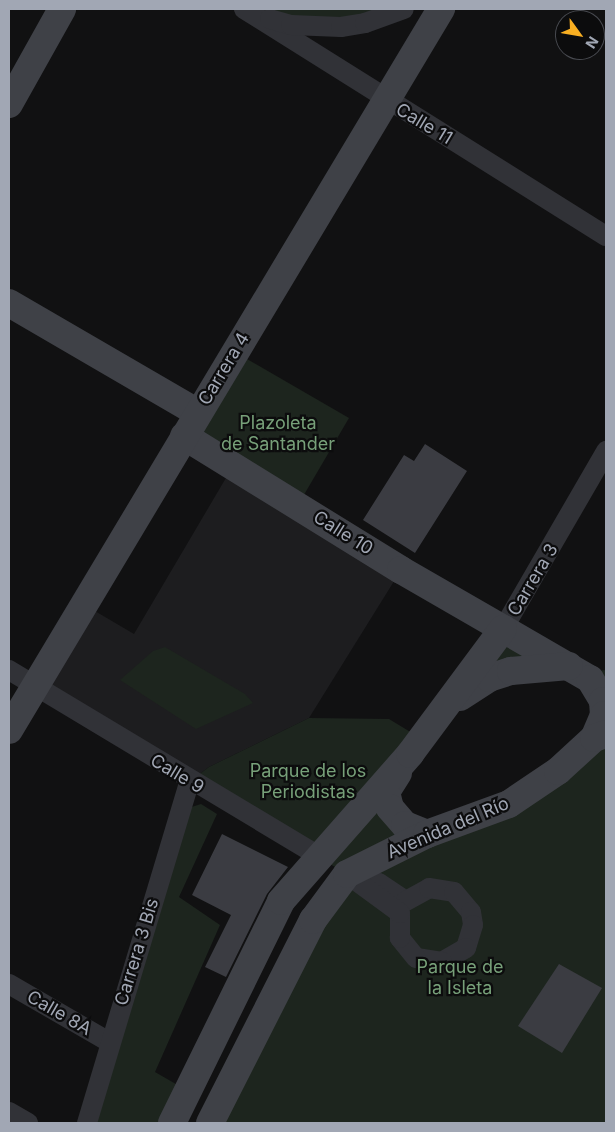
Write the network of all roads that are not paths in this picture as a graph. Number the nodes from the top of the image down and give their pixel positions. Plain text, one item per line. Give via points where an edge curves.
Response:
1 (62, 9) edge
2 (244, 9) edge
3 (404, 9) edge
4 (441, 9) edge
5 (386, 101) junction
6 (9, 104) edge
7 (606, 236) edge
8 (9, 303) edge
9 (191, 424) junction
10 (606, 451) edge
11 (503, 629) junction
12 (606, 668) edge
13 (575, 669) junction
14 (9, 670) edge
15 (34, 686) junction
16 (9, 730) edge
17 (600, 736) edge
18 (402, 767) junction
19 (189, 782) junction
20 (427, 834) junction
21 (318, 856) junction
22 (347, 874) junction
23 (403, 907) dead end
24 (9, 984) edge
25 (109, 1042) junction
26 (9, 1112) edge
27 (28, 1123) edge
28 (87, 1123) edge
29 (172, 1123) edge
30 (210, 1123) edge

1 - 6 main road
2 - 3 street via 291,25 316,28 365,23
2 - 5 street, Calle 11
4 - 5 main road, Carrera 4
5 - 7 street, Calle 11
5 - 9 main road, Carrera 4
8 - 9 main road, Calle 10
9 - 11 main road, Calle 10
9 - 15 main road, Carrera 4
10 - 11 street, Carrera 3
11 - 13 main road, Calle 10
11 - 18 main road, Carrera 3
12 - 13 main road
13 - 17 main road, Calle 10 via 598,689 603,701
13 - 18 main road via 511,671 470,689 453,704
14 - 15 street, Calle 9
15 - 16 main road, Carrera 4
15 - 19 street, Calle 9
17 - 20 main road, Avenida del Río via 558,771 509,804
18 - 20 main road via 386,792 394,814 405,826
18 - 21 main road
19 - 21 street, Calle 9
19 - 25 street, Carrera 3 Bis
20 - 22 main road, Avenida del Río
21 - 22 main road, Calle 9
21 - 29 main road via 282,901
22 - 23 street, Calle 9
22 - 30 main road, Avenida del Río via 313,920
24 - 25 street, Calle 8A
25 - 28 street, Carrera 3 Bis
26 - 27 street

